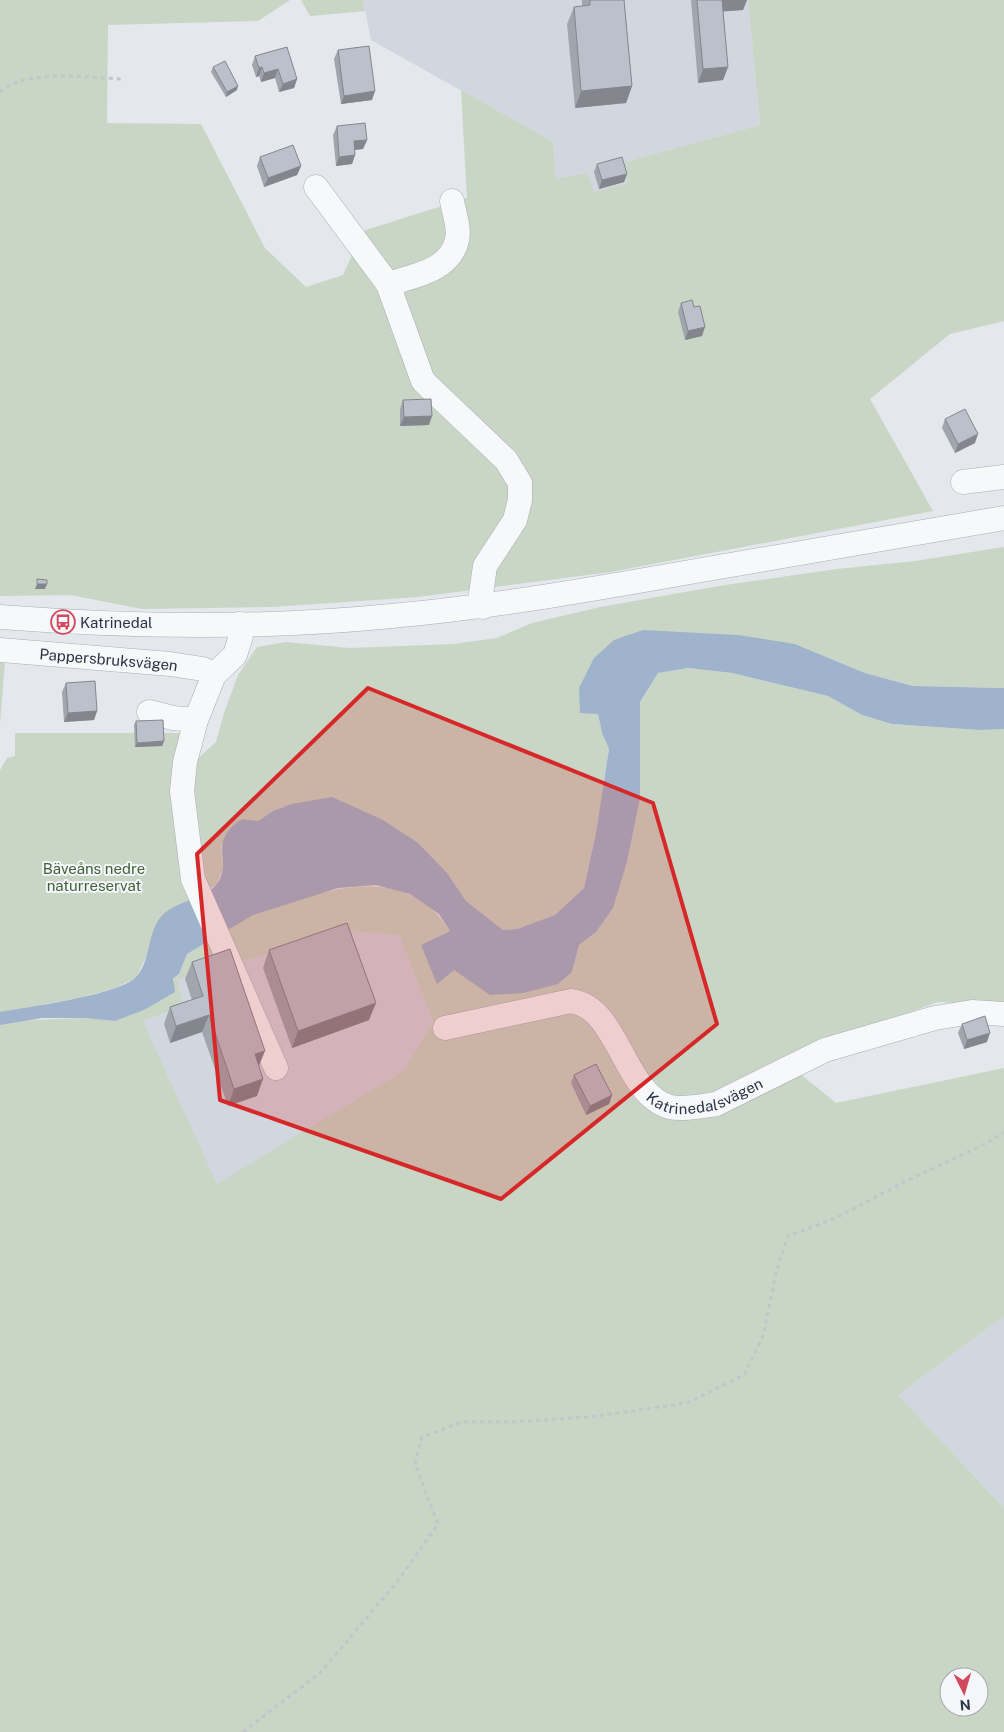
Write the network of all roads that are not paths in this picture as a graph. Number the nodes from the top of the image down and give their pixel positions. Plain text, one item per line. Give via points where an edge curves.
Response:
1 (316, 187) dead end
2 (452, 201) dead end
3 (388, 284) junction
4 (1004, 478) edge
5 (963, 482) dead end
6 (1004, 518) edge
7 (483, 607) junction
8 (0, 617) edge
9 (240, 624) junction
10 (0, 650) edge
11 (214, 675) junction
12 (149, 712) dead end
13 (196, 720) junction
14 (1004, 1014) edge
15 (445, 1028) dead end
16 (276, 1068) dead end

1 - 3 street
2 - 3 street via 457,240 451,253 440,266
3 - 7 street via 422,381 506,460 520,482 515,520 485,566 481,594
4 - 5 street
6 - 7 street
7 - 9 street via 389,617
8 - 9 street via 150,625
9 - 11 street via 241,636 235,655
10 - 11 street, Pappersbruksvägen via 170,664 204,669
11 - 13 street
12 - 13 street
13 - 16 street via 185,762 182,791 193,879
14 - 15 street, Katrinedalsvägen via 972,1012 935,1018 833,1047 716,1104 698,1107 670,1107 648,1095 595,1013 581,1002 570,1001

